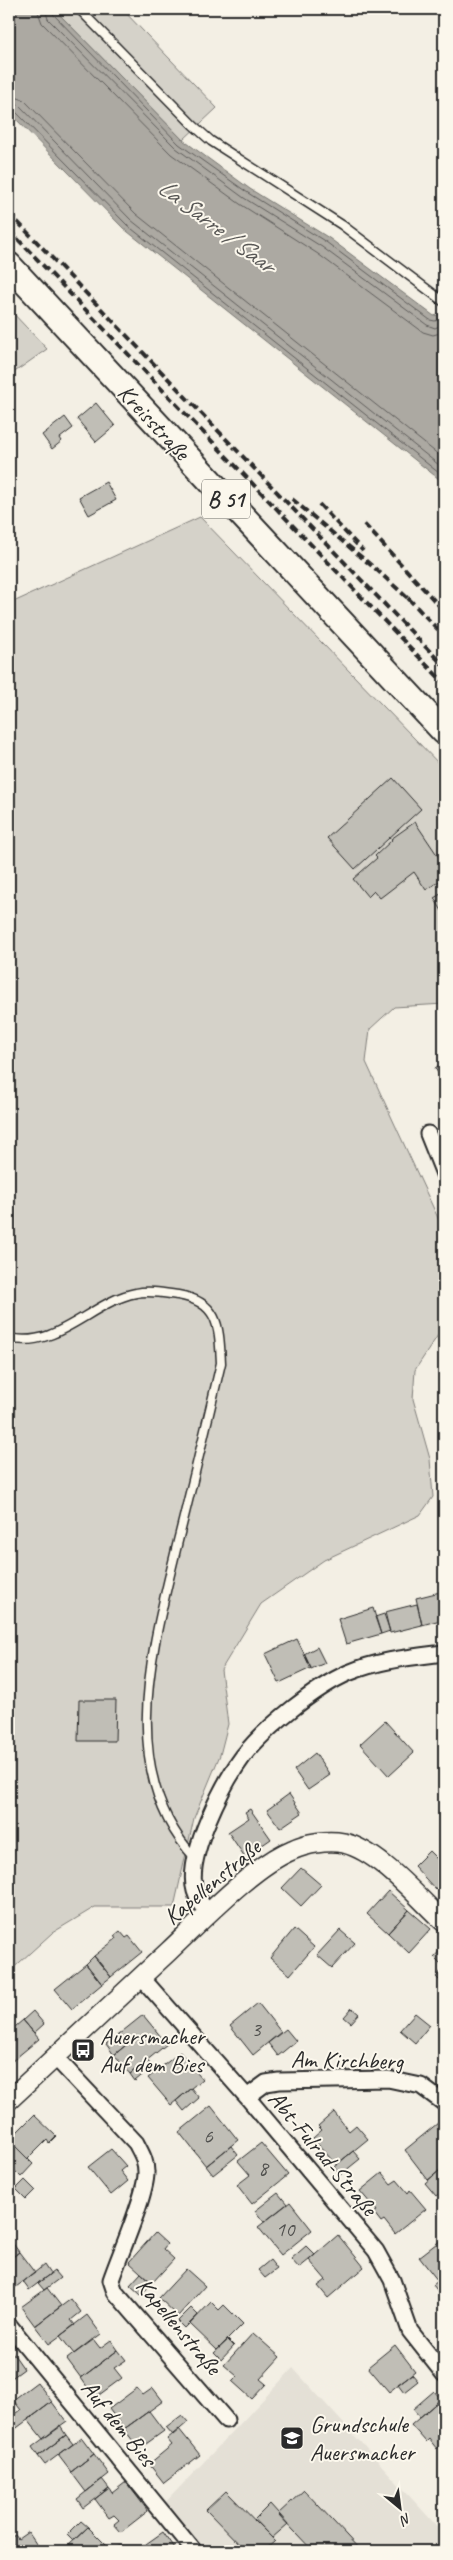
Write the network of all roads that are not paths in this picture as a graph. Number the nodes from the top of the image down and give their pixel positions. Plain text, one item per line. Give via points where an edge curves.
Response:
1 (78, 9) edge
2 (9, 265) edge
3 (444, 302) edge
4 (444, 732) edge
5 (428, 1134) dead end
6 (444, 1174) edge
7 (9, 1338) edge
8 (444, 1653) edge
9 (196, 1859) junction
10 (209, 1913) junction
11 (444, 1922) edge
12 (141, 1977) junction
13 (55, 2057) junction
14 (247, 2097) junction
15 (9, 2100) edge
16 (444, 2103) edge
17 (9, 2324) edge
18 (444, 2374) edge
19 (226, 2420) dead end
20 (194, 2551) edge

1 - 3 lane via 212,141 342,225
2 - 4 main road, Kreisstraße / B 51
5 - 6 street
7 - 9 lane via 33,1340 135,1293 185,1296 215,1315 221,1363 156,1637 146,1708 149,1758 156,1791 184,1846
8 - 9 street via 386,1661 349,1673 313,1694 278,1722 246,1753 227,1780 214,1805
9 - 10 street via 194,1889
10 - 11 street, Kapellenstraße via 273,1860 292,1850 328,1842 344,1843 374,1859
10 - 12 street, Kapellenstraße
12 - 13 street, Kapellenstraße
12 - 14 street, Abt-Fulrad-Straße
13 - 15 street, Kapellenstraße
13 - 19 street, Kapellenstraße via 136,2143 145,2159 142,2192 111,2280 115,2292
14 - 16 street, Am Kirchberg via 266,2084 279,2081 388,2079 422,2086
14 - 18 street, Abt-Fulrad-Straße via 376,2251 392,2280 410,2331
17 - 20 street, Auf dem Bies

